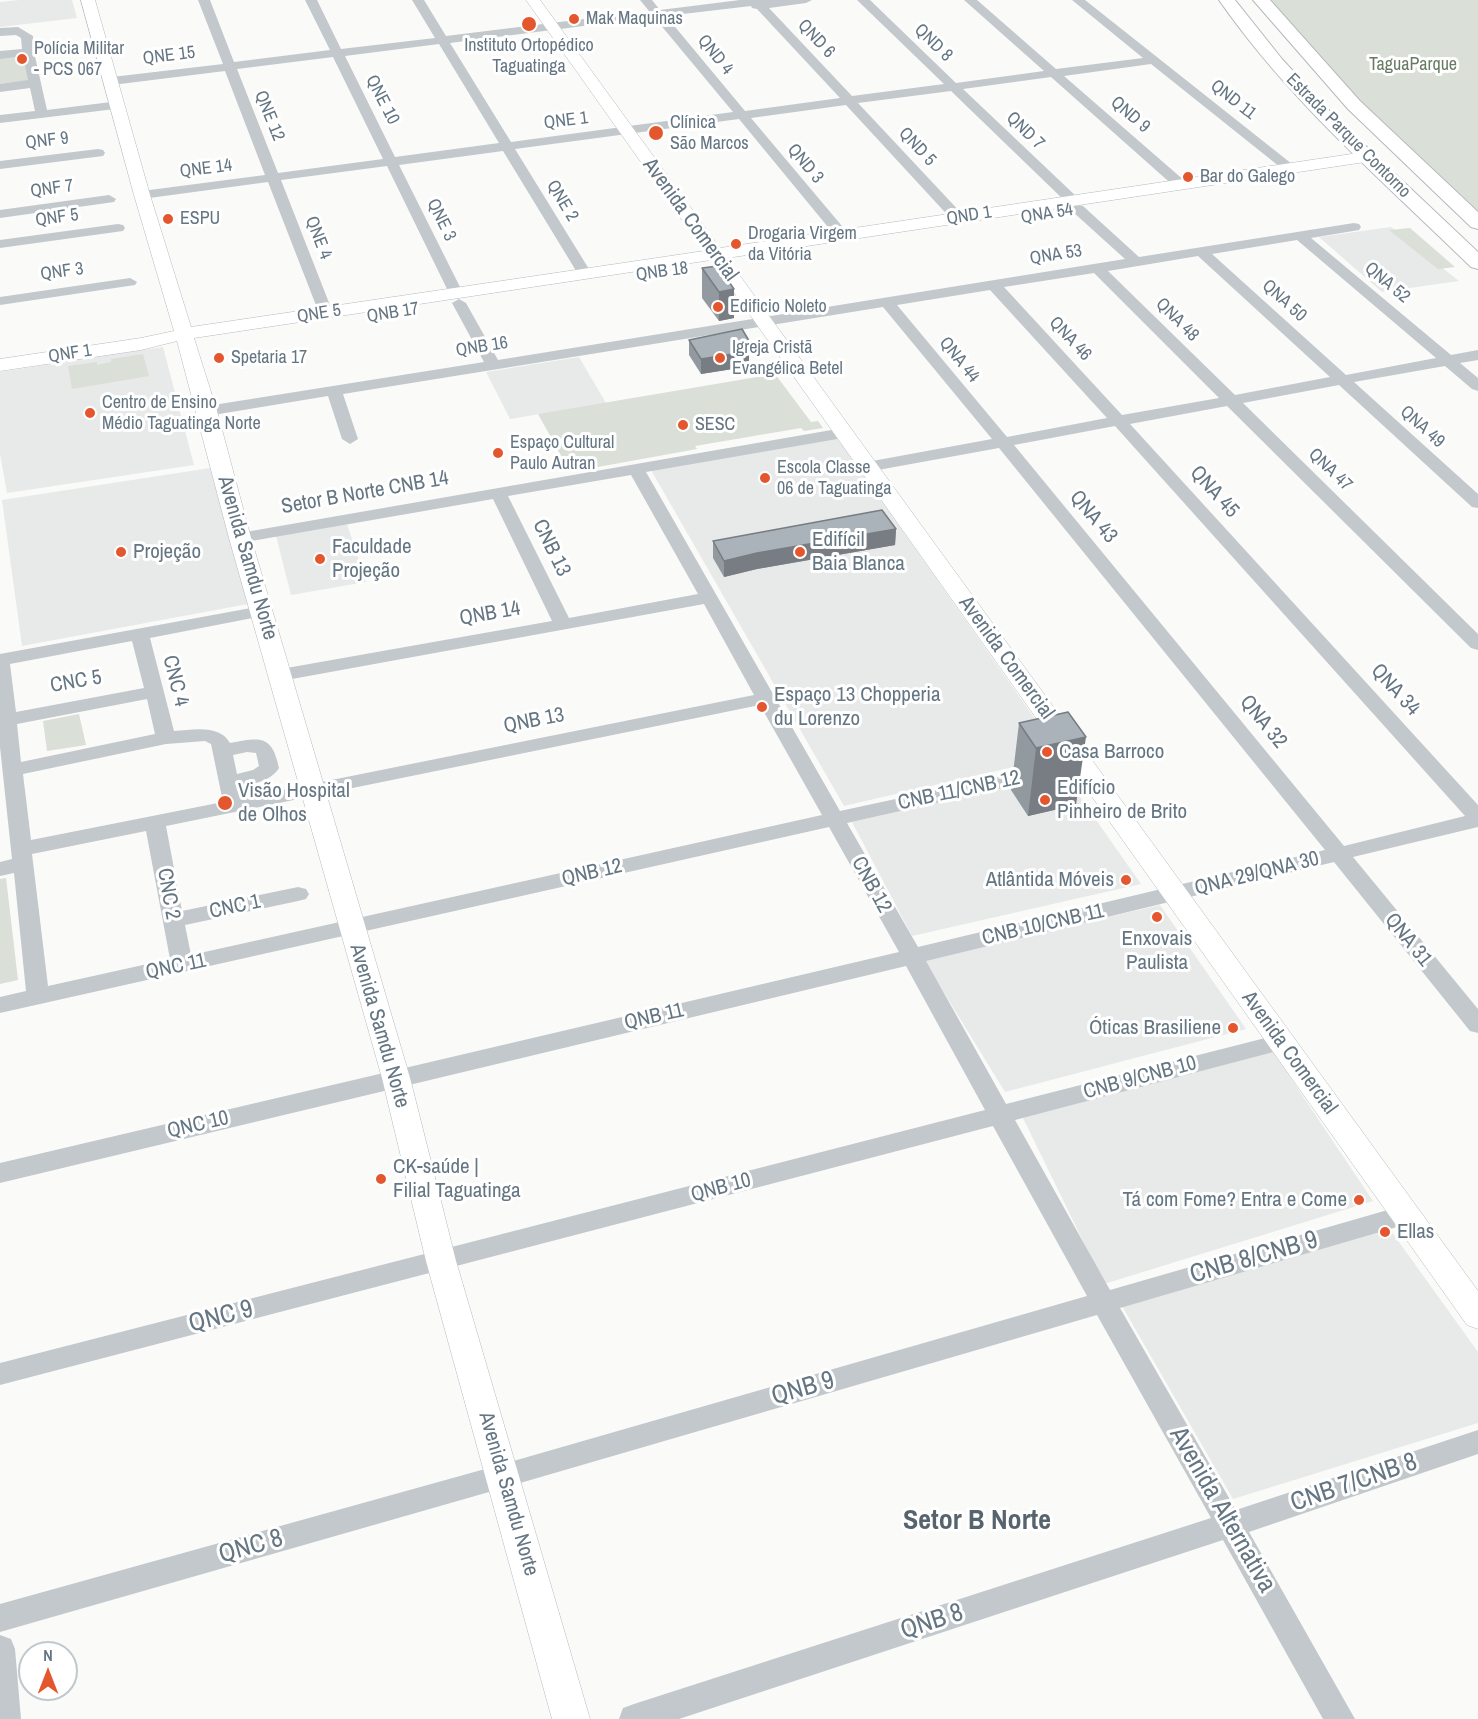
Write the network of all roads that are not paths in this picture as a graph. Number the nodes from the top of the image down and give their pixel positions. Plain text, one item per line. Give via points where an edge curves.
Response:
1 (88, 0) edge
2 (204, 0) edge
3 (311, 0) edge
4 (418, 0) edge
5 (533, 0) edge
6 (646, 0) edge
7 (806, 0) edge
8 (863, 0) edge
9 (970, 0) edge
10 (1078, 0) edge
11 (1227, 0) edge
12 (1261, 0) edge
13 (760, 2) edge
14 (659, 15) junction
15 (554, 28) junction
16 (0, 32) edge
17 (443, 41) junction
18 (28, 52) junction
19 (338, 54) junction
20 (0, 55) edge
21 (1154, 60) junction
22 (230, 67) junction
23 (1054, 73) junction
24 (112, 81) junction
25 (1332, 82) junction
26 (36, 83) junction
27 (1294, 83) junction
28 (953, 87) junction
29 (0, 88) edge
30 (849, 101) junction
31 (119, 105) junction
32 (42, 114) junction
33 (741, 116) junction
34 (0, 119) edge
35 (627, 131) junction
36 (508, 146) junction
37 (98, 153) dead end
38 (1369, 160) junction
39 (393, 162) junction
40 (0, 165) edge
41 (1417, 166) junction
42 (1325, 167) junction
43 (1290, 168) junction
44 (274, 178) junction
45 (1181, 185) junction
46 (142, 195) junction
47 (109, 199) dead end
48 (1075, 205) junction
49 (0, 214) edge
50 (1009, 215) junction
51 (958, 218) junction
52 (1478, 223) edge
53 (1354, 227) dead end
54 (118, 228) dead end
55 (842, 236) junction
56 (1300, 236) junction
57 (0, 244) edge
58 (793, 248) junction
59 (1200, 251) junction
60 (1478, 258) edge
61 (719, 259) junction
62 (1136, 262) junction
63 (1098, 269) junction
64 (594, 276) junction
65 (130, 282) dead end
66 (994, 285) junction
67 (458, 298) junction
68 (0, 301) edge
69 (887, 302) junction
70 (326, 313) junction
71 (763, 322) junction
72 (287, 324) junction
73 (184, 338) junction
74 (1478, 355) edge
75 (1448, 361) junction
76 (0, 365) edge
77 (493, 366) junction
78 (1341, 380) junction
79 (1478, 386) edge
80 (334, 391) junction
81 (1228, 400) junction
82 (207, 411) junction
83 (1118, 420) junction
84 (843, 433) junction
85 (350, 439) dead end
86 (1002, 442) junction
87 (867, 466) junction
88 (636, 469) junction
89 (498, 493) junction
90 (1478, 502) edge
91 (240, 538) junction
92 (1277, 594) joint
93 (708, 598) junction
94 (262, 611) junction
95 (1150, 621) joint
96 (563, 624) junction
97 (140, 635) junction
98 (1478, 644) edge
99 (0, 660) edge
100 (281, 675) junction
101 (154, 692) junction
102 (765, 698) junction
103 (7, 720) junction
104 (166, 738) junction
105 (221, 747) junction
106 (1083, 765) junction
107 (12, 770) junction
108 (229, 782) junction
109 (312, 790) junction
110 (234, 806) junction
111 (834, 818) junction
112 (1478, 819) edge
113 (155, 822) junction
114 (1338, 854) junction
115 (22, 857) junction
116 (0, 869) edge
117 (298, 894) dead end
118 (1175, 894) junction
119 (173, 920) junction
120 (351, 927) junction
121 (912, 956) junction
122 (182, 966) junction
123 (38, 996) junction
124 (0, 1005) edge
125 (1478, 1025) edge
126 (1281, 1042) junction
127 (396, 1078) junction
128 (1000, 1115) junction
129 (0, 1173) edge
130 (1404, 1215) junction
131 (441, 1261) junction
132 (1103, 1302) junction
133 (1478, 1316) edge
134 (0, 1374) edge
135 (1478, 1442) edge
136 (503, 1476) junction
137 (1230, 1525) junction
138 (0, 1618) edge
139 (0, 1649) edge
140 (6, 1719) edge
141 (571, 1719) edge
142 (634, 1719) edge
143 (1340, 1719) edge

1 - 24 main road, Avenida Samdu Norte
2 - 22 street, QNE 12
3 - 19 street, QNE 10
4 - 17 street, QNE 2
5 - 15 main road, Avenida Comercial
6 - 14 street, QND 4
7 - 13 street, QNE 15
8 - 28 street, QND 8
9 - 23 street, QND 9
10 - 21 street, QND 11
11 - 27 highway, Estrada Parque Contorno
12 - 25 highway, Estrada Parque Contorno
13 - 14 street, QNE 15
13 - 30 street, QND 6
14 - 15 street, QNE 15
14 - 33 street, QND 4
15 - 17 street, QNE 15
15 - 35 main road, Avenida Comercial
16 - 18 street via 25,34
17 - 19 street, QNE 15
17 - 36 street, QNE 2
18 - 20 street
18 - 26 street
19 - 22 street, QNE 15
19 - 39 street, QNE 10
21 - 23 street
21 - 43 street, QND 11
22 - 24 street, QNE 15
22 - 44 street, QNE 12
23 - 28 street
23 - 45 street, QND 9
24 - 31 main road, Avenida Samdu Norte
25 - 27 highway via 1305,78
25 - 41 highway, Estrada Parque Contorno
26 - 29 street
26 - 32 street
27 - 38 highway, Estrada Parque Contorno
28 - 30 street
28 - 48 street, QND 7
30 - 33 street
30 - 51 street, QND 5
31 - 32 street
31 - 46 main road, Avenida Samdu Norte
32 - 34 street
33 - 35 street
33 - 55 street, QND 3
35 - 36 street, QNE 1
35 - 61 main road, Avenida Comercial
36 - 39 street, QNE 1
36 - 64 street, QNE 2
37 - 40 street, QNF 9
38 - 41 highway via 1387,158
38 - 42 main road, QND 1
38 - 60 highway, Estrada Parque Contorno
39 - 44 street, QNE 14
39 - 67 street, QNE 3
41 - 52 highway, Estrada Parque Contorno
42 - 43 main road, QND 1
42 - 48 main road, QNA 54
43 - 45 main road, QND 1
44 - 46 street, QNE 14
44 - 70 street, QNE 4
45 - 48 main road, QND 1
46 - 73 main road, Avenida Samdu Norte
47 - 49 street, QNF 7
48 - 50 main road, QND 1
48 - 62 street, QND 7
50 - 51 main road, QND 1
50 - 58 main road, QNA 54
51 - 55 main road, QND 1
53 - 56 street, QNA 53
54 - 57 street, QNF 5
55 - 58 main road, QND 1
56 - 59 street, QNA 53
56 - 75 street, QNA 52
58 - 61 main road, QND 1
59 - 62 street, QNA 53
59 - 78 street, QNA 50
61 - 64 main road, QND 1
61 - 71 main road, Avenida Comercial
62 - 63 street, QNA 53
63 - 66 street, QNA 53
63 - 81 street, QNA 48
64 - 67 main road, QND 1
65 - 68 street, QNF 3
66 - 69 street, QNA 53
66 - 83 street, QNA 46
67 - 70 main road, QNE 5
67 - 72 main road, QNB 17
67 - 77 street
69 - 71 street, QNA 53
69 - 86 street, QNA 44
70 - 72 main road, QNE 5
71 - 77 street, QNB 16
71 - 84 main road, Avenida Comercial
72 - 73 main road, QNE 5
73 - 76 main road, QNF 1
73 - 82 main road, Avenida Samdu Norte
74 - 75 street
75 - 78 street
75 - 79 street, QNA 52
77 - 80 street, QNB 16
78 - 81 street
78 - 90 street, QNA 49
80 - 82 street, QNB 16
80 - 85 street
81 - 83 street
81 - 98 street, QNA 47
82 - 91 main road, Avenida Samdu Norte
83 - 86 street
83 - 92 street, QNA 45
84 - 87 main road, Avenida Comercial
84 - 88 street, Setor B Norte CNB 14
86 - 87 street
86 - 95 street, QNA 43
87 - 106 main road, Avenida Comercial
88 - 89 street, Setor B Norte CNB 14
88 - 93 street, CNB 12
89 - 91 street, Setor B Norte CNB 14
89 - 96 street, CNB 13
91 - 94 main road, Avenida Samdu Norte
92 - 112 street, QNA 34
93 - 96 street, QNB 14
93 - 102 street, CNB 12
94 - 97 street, CNC 5
94 - 100 main road, Avenida Samdu Norte
95 - 114 street, QNA 32
96 - 100 street, QNB 14
97 - 99 street, CNC 5
97 - 101 street, CNC 4
99 - 103 street
100 - 109 main road, Avenida Samdu Norte
101 - 103 street, CNC 5
101 - 104 street, CNC 4
102 - 109 street, QNB 13
102 - 111 street, CNB 12
103 - 107 street
104 - 105 street via 206,735 215,738
104 - 107 street
105 - 108 street
105 - 108 street via 256,746 265,750 269,763 260,775
106 - 111 street, CNB 11/CNB 12
106 - 118 main road, Avenida Comercial
107 - 115 street
108 - 110 street
109 - 110 street, QNB 13
109 - 120 main road, Avenida Samdu Norte
110 - 113 street, QNB 13
111 - 120 street, QNB 12
111 - 121 street, CNB 12
112 - 114 street, QNA 29/QNA 30
113 - 115 street, QNB 13
113 - 119 street, CNC 2
114 - 118 street, QNA 29/QNA 30
114 - 125 street, QNA 31
115 - 116 street, QNB 13
115 - 123 street
117 - 119 street, CNC 1
118 - 121 street, CNB 10/CNB 11
118 - 126 main road, Avenida Comercial
119 - 122 street, CNC 2
120 - 122 street, QNC 11
120 - 127 main road, Avenida Samdu Norte
121 - 127 street, QNB 11
121 - 128 street, CNB 12
122 - 123 street, QNC 11
123 - 124 street, QNC 11
126 - 128 street, CNB 9/CNB 10
126 - 130 main road, Avenida Comercial
127 - 129 street, QNC 10
127 - 131 main road, Avenida Samdu Norte
128 - 131 street, QNB 10
128 - 132 street, CNB 12
130 - 132 street, CNB 8/CNB 9
130 - 133 main road, Avenida Comercial
131 - 134 street, QNC 9
131 - 136 main road, Avenida Samdu Norte
132 - 136 street, QNB 9
132 - 137 street, Avenida Alternativa
135 - 137 street, CNB 7/CNB 8
136 - 138 street, QNC 8
136 - 141 main road, Avenida Samdu Norte
137 - 142 street, QNB 8
137 - 143 street, Avenida Alternativa
139 - 140 street

